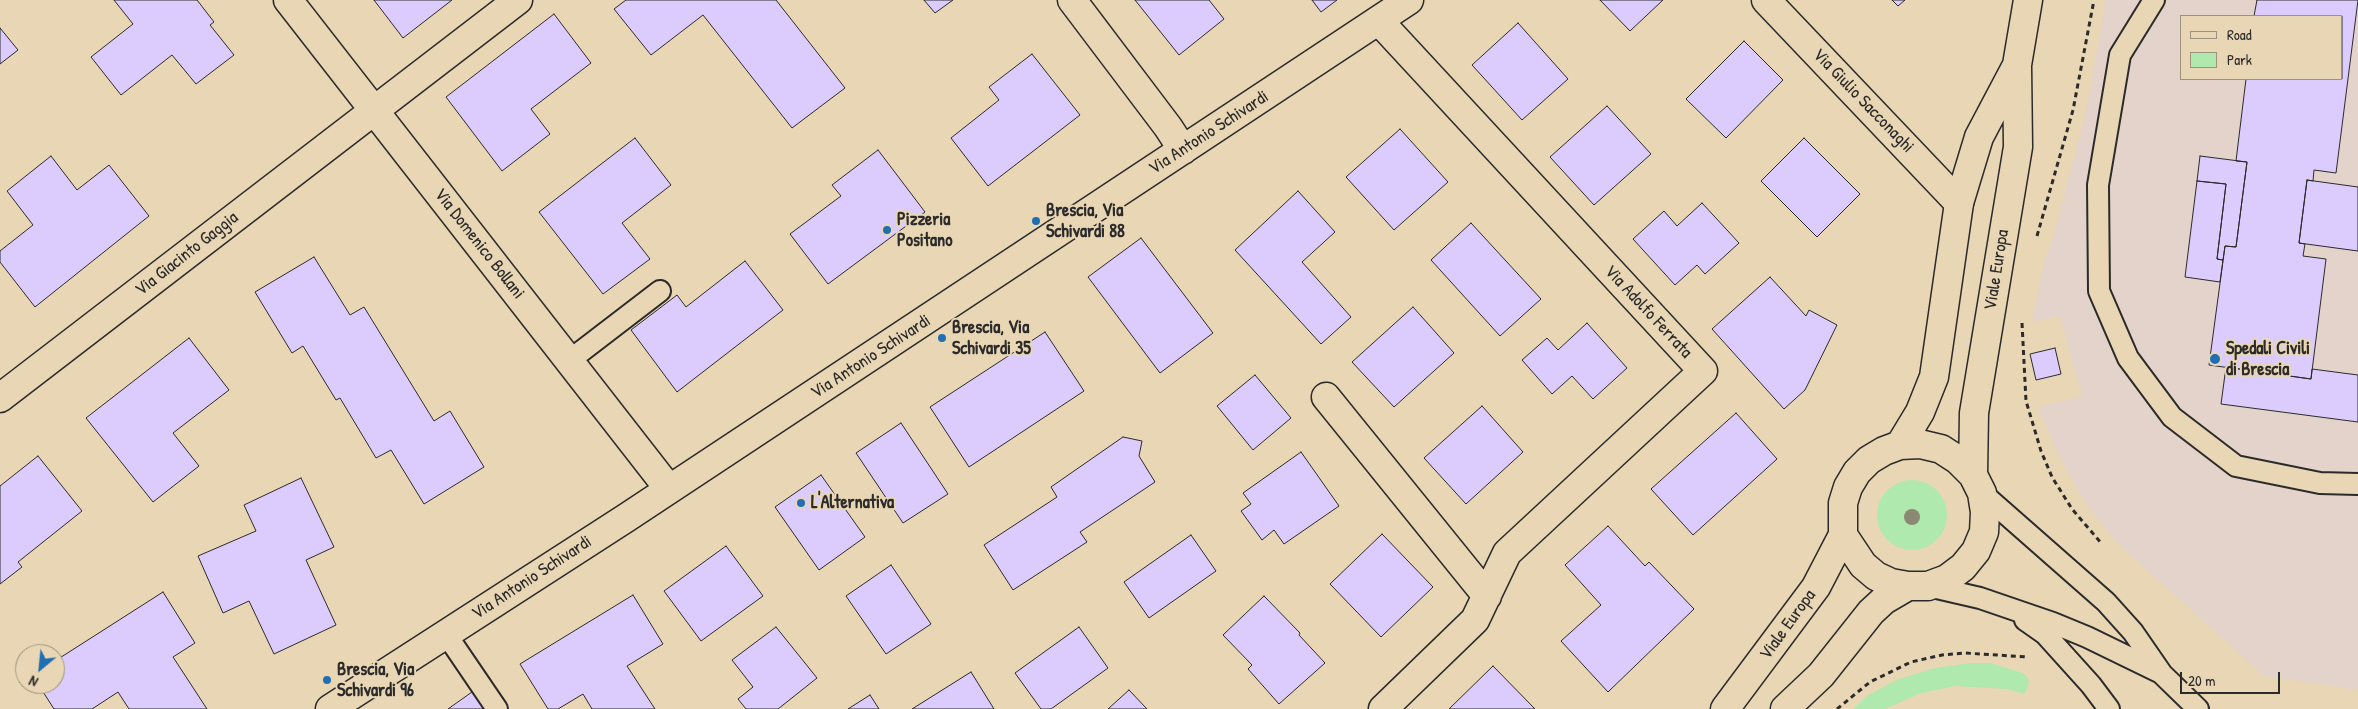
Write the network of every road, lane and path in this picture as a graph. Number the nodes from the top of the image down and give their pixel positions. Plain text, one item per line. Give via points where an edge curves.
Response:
1 (288, 0) edge
2 (518, 0) edge
3 (1072, 0) edge
4 (1409, 0) edge
5 (1766, 0) edge
6 (2028, 0) edge
7 (2094, 0) edge
8 (2154, 0) edge
9 (1379, 21) junction
10 (2017, 65) junction
11 (375, 110) junction
12 (1183, 150) junction
13 (1959, 202) junction
14 (2036, 240) dead end
15 (660, 291) dead end
16 (2022, 315) dead end
17 (570, 360) junction
18 (1326, 397) dead end
19 (0, 398) edge
20 (1900, 446) junction
21 (1977, 484) junction
22 (2358, 484) edge
23 (669, 489) junction
24 (1843, 535) junction
25 (2102, 544) dead end
26 (1918, 586) junction
27 (1487, 596) junction
28 (2005, 606) junction
29 (446, 634) junction
30 (2032, 657) dead end
31 (2162, 674) junction
32 (330, 709) edge
33 (497, 709) edge
34 (1383, 709) edge
35 (1725, 709) edge
36 (1785, 709) edge
37 (1837, 709) edge
38 (2109, 709) edge
39 (2198, 709) edge

1 - 11 street, Via Domenico Bollani
2 - 11 street, Via Giacinto Gaggia
3 - 12 street
4 - 9 street, Via Antonio Schivardi
5 - 13 street, Via Giulio Sacconaghi
6 - 10 street, Viale Europa
7 - 14 path via 2073,110
8 - 22 lane via 2120,55 2098,185 2098,291 2128,358 2172,417 2236,466 2320,483
9 - 12 street, Via Antonio Schivardi
9 - 27 street, Via Adolfo Ferrata via 1703,371 1507,553
10 - 13 street, Viale Europa via 1979,137
10 - 21 street, Viale Europa via 2018,147 1974,414
11 - 17 street, Via Domenico Bollani
11 - 19 street, Via Giacinto Gaggia
12 - 23 street, Via Antonio Schivardi
13 - 20 street, Viale Europa via 1934,377 1920,412
15 - 17 lane
16 - 25 path via 2026,401 2042,451 2052,477 2072,509
17 - 23 street, Via Domenico Bollani
18 - 27 street
20 - 21 street, Viale Europa via 1920,444 1940,449 1958,460
20 - 24 street, Viale Europa via 1869,460 1848,486 1843,503
21 - 26 street, Viale Europa via 1985,512 1984,532 1976,551 1947,579
21 - 31 lane via 2106,602 2133,632
23 - 29 street, Via Antonio Schivardi
24 - 26 street via 1863,565 1876,576 1891,583
24 - 35 street, Viale Europa via 1816,587
26 - 28 lane
26 - 36 street, Viale Europa via 1884,600 1871,612 1820,675
27 - 34 street, Via Adolfo Ferrata via 1475,620
28 - 31 lane via 2087,637
28 - 38 lane via 2045,634
29 - 32 street, Via Antonio Schivardi
29 - 33 lane
30 - 37 path via 1965,653 1911,662 1870,682
31 - 39 lane

